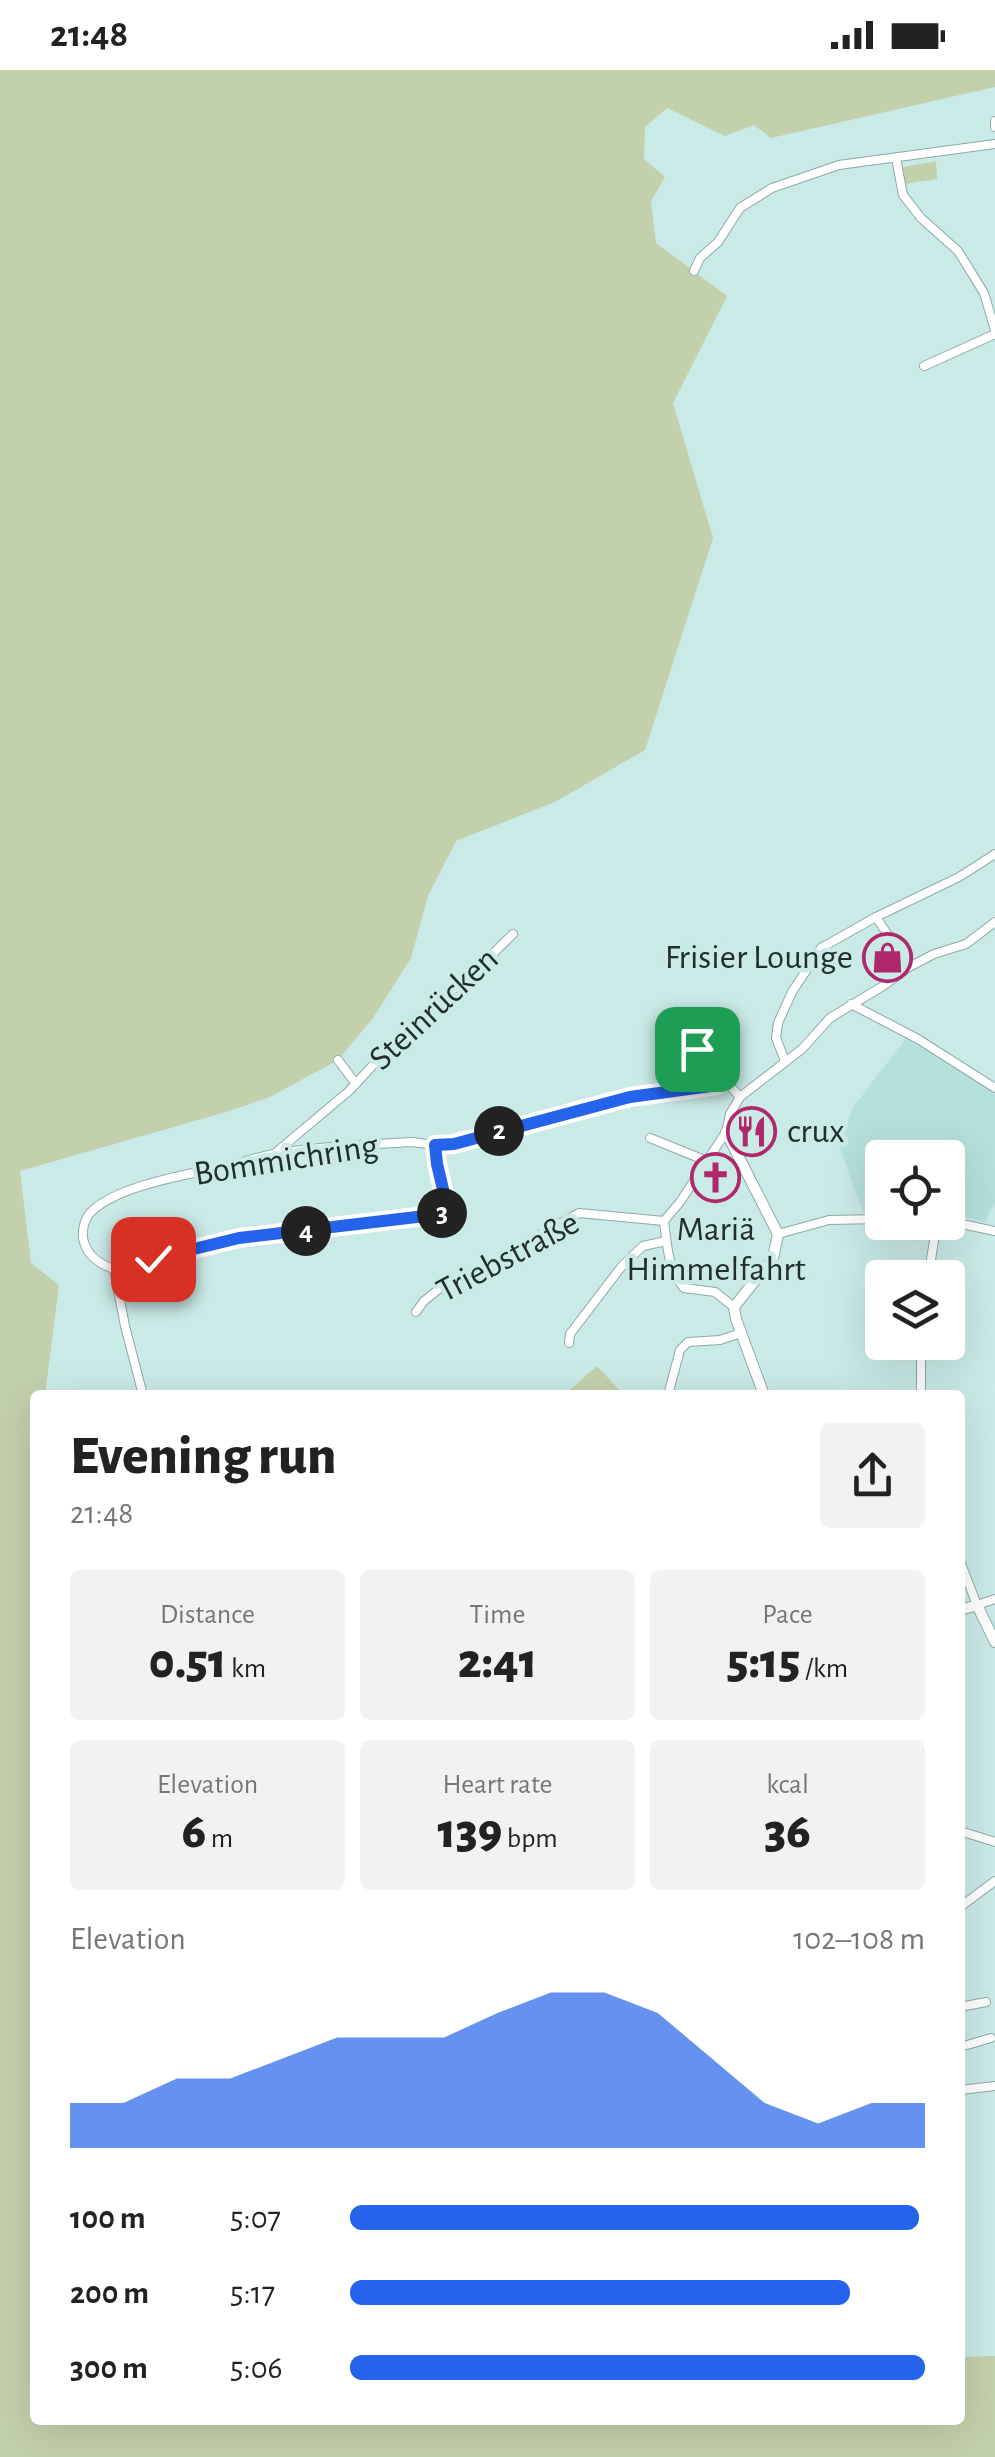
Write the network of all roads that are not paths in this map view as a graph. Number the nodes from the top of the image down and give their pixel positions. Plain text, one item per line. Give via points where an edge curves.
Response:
1 (995, 144) edge
2 (896, 158) junction
3 (694, 271) dead end
4 (995, 332) edge
5 (924, 366) dead end
6 (995, 854) edge
7 (876, 917) junction
8 (995, 922) edge
9 (513, 934) dead end
10 (910, 967) junction
11 (851, 1004) junction
12 (697, 1049) dead end
13 (338, 1060) dead end
14 (784, 1061) junction
15 (725, 1081) junction
16 (356, 1084) junction
17 (995, 1088) edge
18 (740, 1097) junction
19 (726, 1132) junction
20 (650, 1138) dead end
21 (435, 1145) junction
22 (274, 1154) junction
23 (707, 1161) junction
24 (865, 1219) edge
25 (664, 1221) junction
26 (965, 1224) edge
27 (995, 1230) edge
28 (778, 1234) junction
29 (666, 1241) junction
30 (114, 1269) junction
31 (734, 1307) junction
32 (416, 1312) dead end
33 (741, 1332) junction
34 (568, 1343) dead end
35 (921, 1360) edge
36 (142, 1390) edge
37 (669, 1390) edge
38 (762, 1390) edge
39 (921, 1390) edge
40 (965, 1574) edge
41 (995, 1599) edge
42 (978, 1605) junction
43 (965, 1609) edge
44 (995, 1642) edge
45 (965, 1833) edge
46 (995, 1842) edge
47 (995, 1882) edge
48 (965, 1903) edge
49 (986, 2002) dead end
50 (965, 2006) edge
51 (991, 2038) dead end
52 (965, 2045) edge
53 (995, 2086) edge
54 (965, 2089) edge

1 - 2 street
2 - 3 street via 839,165 762,192 740,208
2 - 4 street via 903,195 958,251 984,293
4 - 5 street
6 - 7 street
7 - 10 street
7 - 14 street via 821,948 792,992 776,1038
8 - 10 street via 966,944
9 - 16 street, Steinrücken via 412,1023
10 - 11 street
11 - 14 street
11 - 17 street
12 - 15 street
13 - 16 street, Steinrücken
14 - 18 street
15 - 18 street
15 - 21 street
16 - 22 street, Steinrücken
18 - 19 street
19 - 23 street
19 - 28 street
20 - 23 street
21 - 22 street, Bommichring
21 - 30 street, Bommichring via 447,1206 442,1214 239,1238
22 - 30 street, Bommichring via 176,1176 90,1212 82,1236 87,1250
23 - 25 street
24 - 28 street via 828,1220
25 - 29 street
25 - 32 street, Triebstraße via 578,1213 485,1270 444,1285
26 - 27 street
28 - 31 street via 773,1258
29 - 31 street via 674,1276 684,1288 715,1292
29 - 34 street via 643,1246 622,1266
30 - 36 street
31 - 33 street
33 - 37 street via 688,1342
33 - 38 street
35 - 39 street
40 - 42 street
41 - 42 street
42 - 43 street
42 - 44 street
45 - 46 street
47 - 48 street
49 - 50 street
51 - 52 street
53 - 54 street

